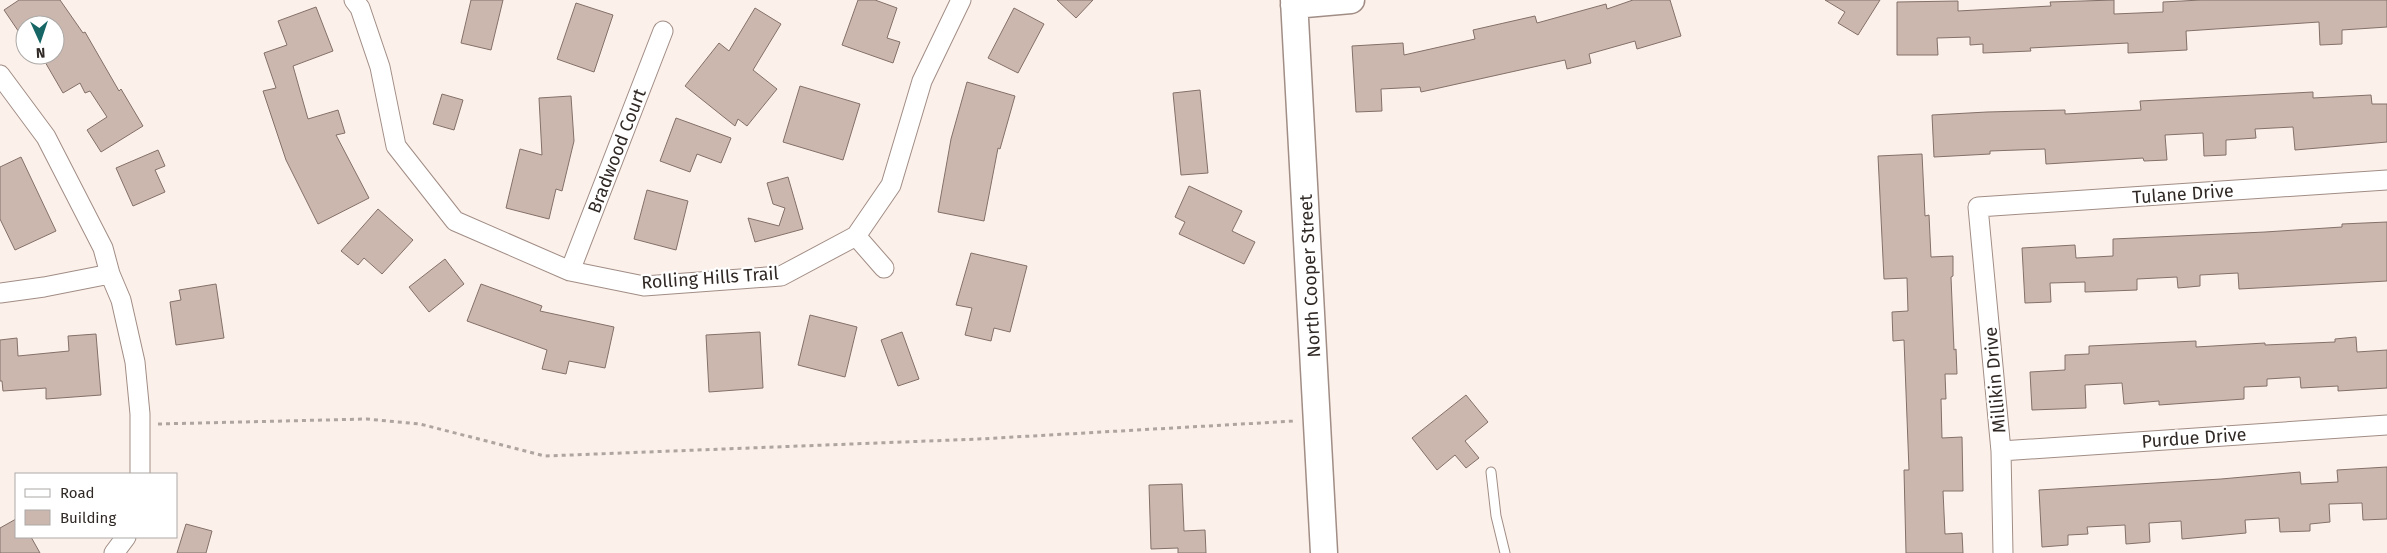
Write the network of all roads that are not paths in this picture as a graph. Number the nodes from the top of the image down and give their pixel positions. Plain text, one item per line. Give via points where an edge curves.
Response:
1 (961, 0) edge
2 (1351, 0) edge
3 (1294, 2) edge
4 (361, 3) edge
5 (663, 31) dead end
6 (0, 75) edge
7 (2387, 180) edge
8 (1978, 207) joint
9 (856, 236) junction
10 (884, 268) dead end
11 (570, 271) junction
12 (110, 274) junction
13 (0, 292) edge
14 (2387, 425) edge
15 (2001, 452) junction
16 (1491, 472) dead end
17 (140, 473) edge
18 (125, 538) edge
19 (114, 553) edge
20 (1324, 553) edge
21 (1505, 553) edge
22 (2003, 553) edge

1 - 9 street, Rolling Hills Trail via 922,81 891,185
2 - 3 main road
3 - 20 main road, North Cooper Street
4 - 11 street, Rolling Hills Trail via 380,67 396,146 421,180 455,221
5 - 11 street, Bradwood Court
6 - 12 street via 46,137 103,248
7 - 8 street, Tulane Drive
8 - 15 street, Millikin Drive
9 - 10 street
9 - 11 street, Rolling Hills Trail via 781,276 644,286
12 - 13 street
12 - 17 street via 121,300 135,362 140,414
14 - 15 street, Purdue Drive
15 - 22 street, Millikin Drive
16 - 21 lane via 1496,516
18 - 19 street

